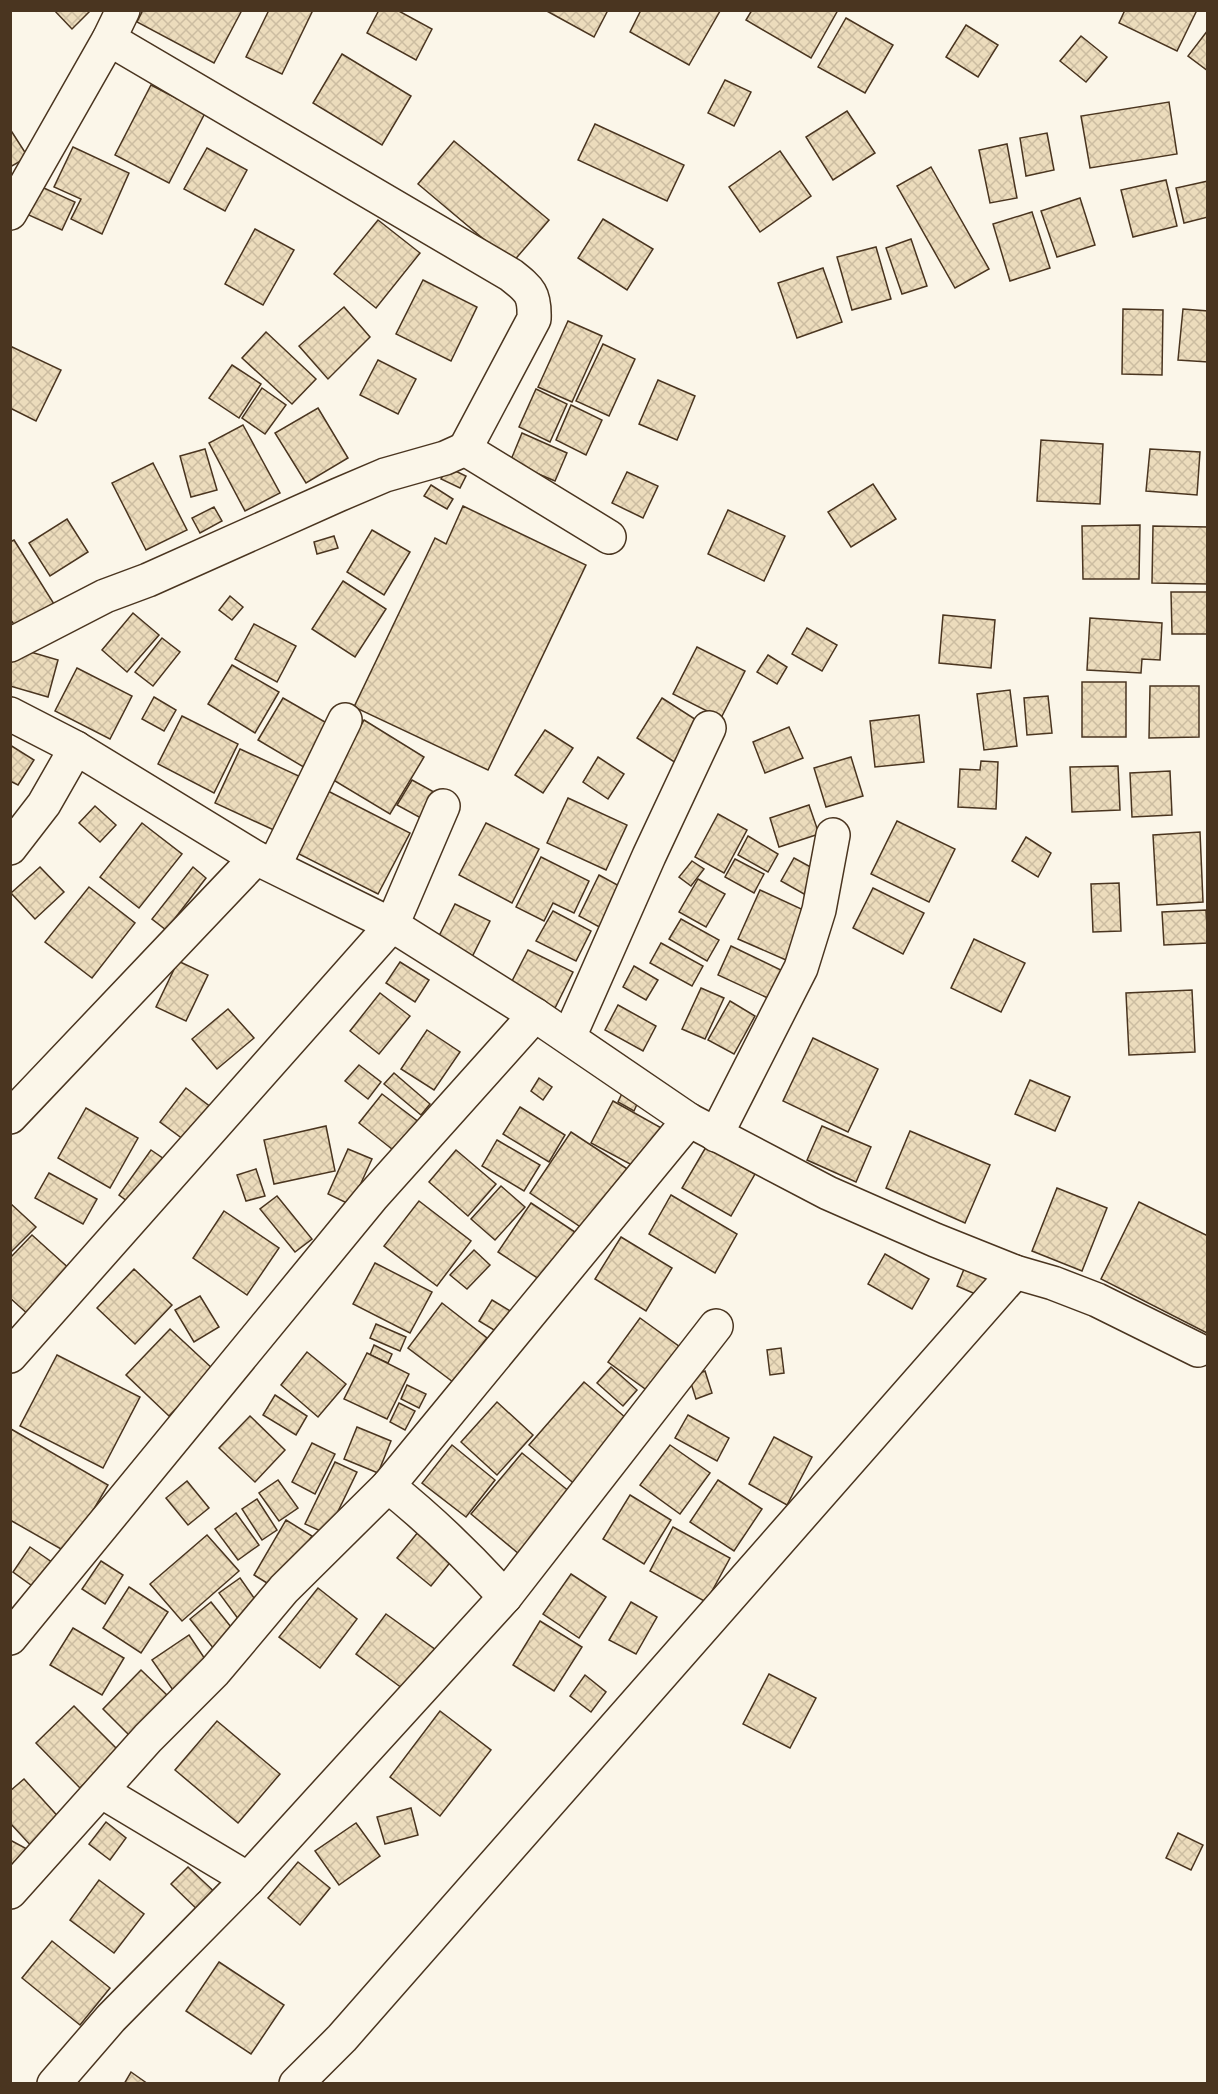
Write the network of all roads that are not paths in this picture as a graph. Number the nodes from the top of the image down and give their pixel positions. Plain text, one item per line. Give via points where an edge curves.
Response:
1 (116, 25) edge
2 (10, 213) edge
3 (465, 449) junction
4 (609, 537) dead end
5 (10, 645) edge
6 (10, 714) edge
7 (345, 720) dead end
8 (710, 728) dead end
9 (76, 748) junction
10 (443, 806) dead end
11 (833, 835) dead end
12 (10, 848) edge
13 (265, 862) junction
14 (392, 925) junction
15 (535, 1015) junction
16 (569, 1037) junction
17 (10, 1117) edge
18 (703, 1127) junction
19 (1015, 1272) junction
20 (716, 1326) dead end
21 (1198, 1350) dead end
22 (10, 1356) edge
23 (388, 1486) junction
24 (505, 1597) junction
25 (10, 1638) edge
26 (101, 1791) junction
27 (248, 1879) junction
28 (10, 1892) edge
29 (54, 2084) edge
30 (296, 2084) edge

1 - 2 street
1 - 3 street via 501,268 533,295 534,319
3 - 4 street
3 - 5 street via 385,475 105,597
6 - 9 street
7 - 13 street
8 - 16 street
9 - 12 street via 44,804
9 - 13 street
10 - 14 street
11 - 18 street via 819,910 801,968
13 - 14 street
13 - 17 street via 158,959
14 - 15 street
14 - 22 street
15 - 16 street
15 - 25 street via 372,1197
16 - 18 street
18 - 19 street via 828,1193
18 - 23 street
19 - 21 street via 1096,1300
19 - 30 street via 342,2038
20 - 24 street
23 - 24 street via 465,1552
23 - 26 street via 284,1589 215,1671
24 - 27 street
26 - 27 street
26 - 28 street
27 - 29 street via 111,2018

